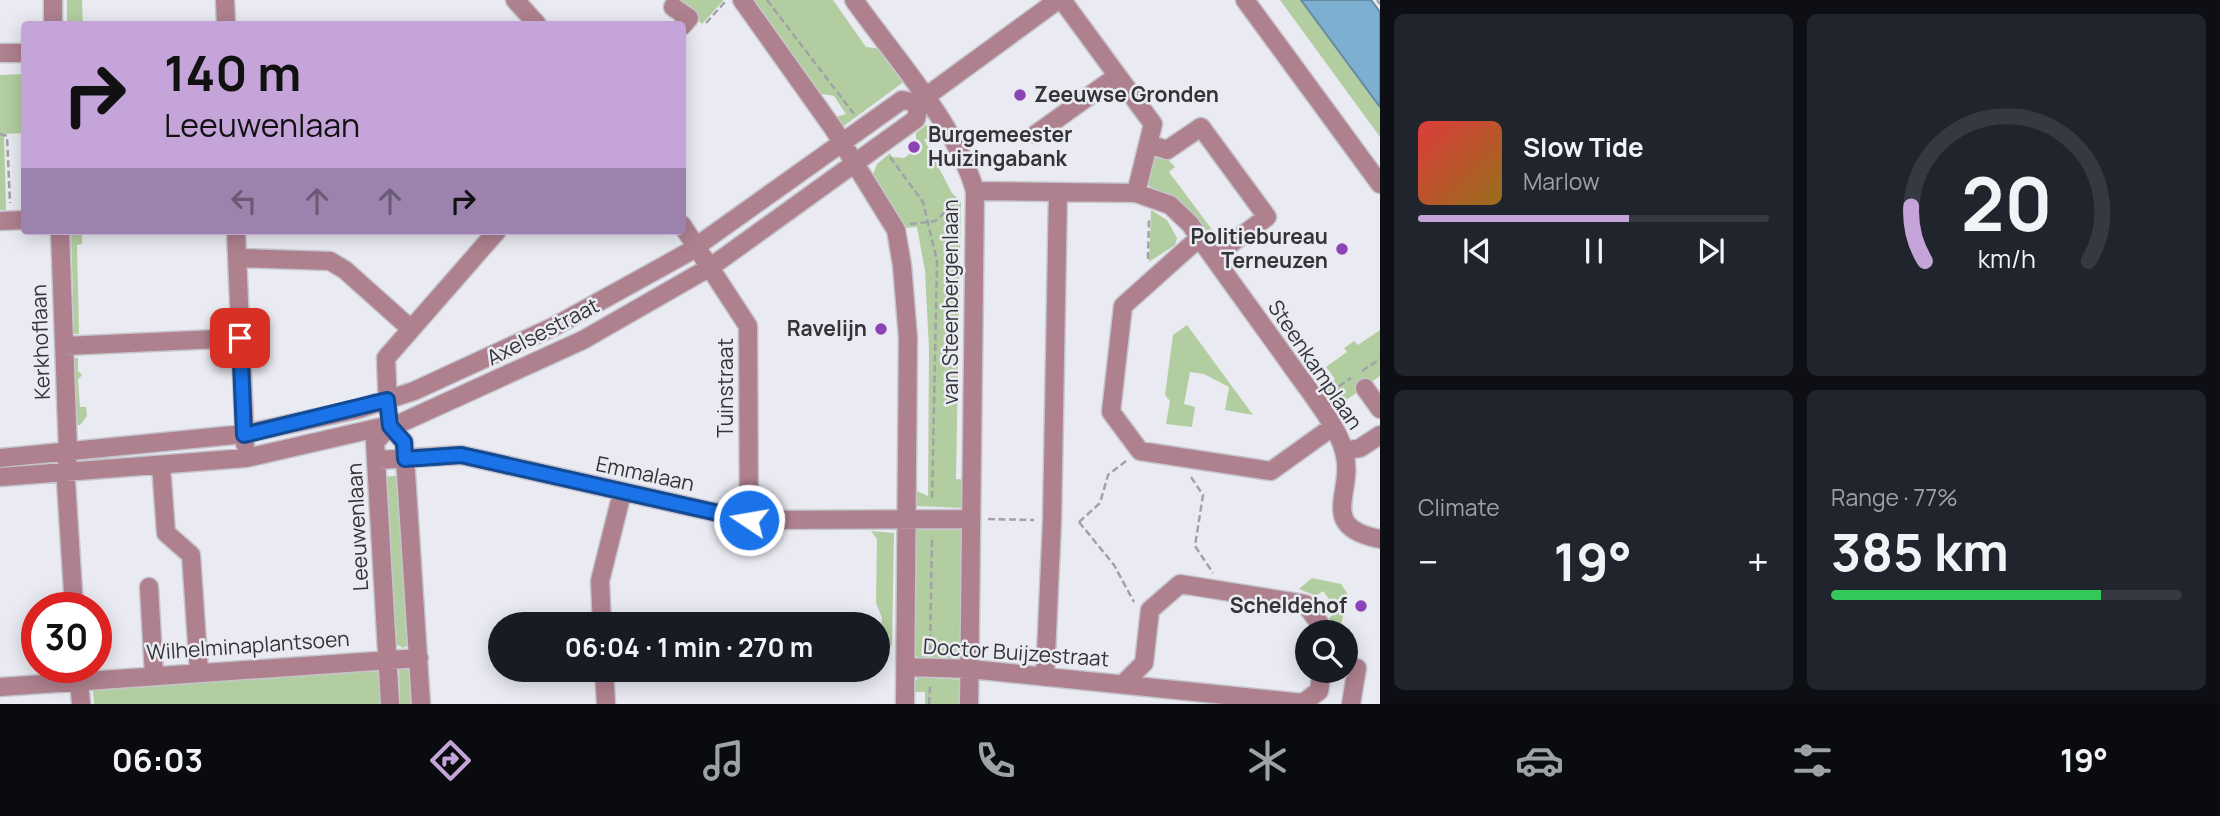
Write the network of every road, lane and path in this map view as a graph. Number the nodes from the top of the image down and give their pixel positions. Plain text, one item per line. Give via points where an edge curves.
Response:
1 (53, 0) edge
2 (225, 0) edge
3 (515, 0) edge
4 (727, 0) edge
5 (742, 0) edge
6 (767, 0) edge
7 (854, 0) edge
8 (1060, 0) edge
9 (1245, 0) edge
10 (1377, 0) edge
11 (1380, 4) edge
12 (673, 7) dead end
13 (53, 21) edge
14 (226, 21) edge
15 (534, 21) edge
16 (685, 21) edge
17 (686, 22) edge
18 (21, 52) edge
19 (0, 53) edge
20 (1117, 76) junction
21 (922, 100) junction
22 (856, 117) dead end
23 (0, 134) edge
24 (1036, 134) dead end
25 (842, 144) junction
26 (1149, 144) junction
27 (886, 151) dead end
28 (856, 163) junction
29 (1380, 184) edge
30 (1058, 191) junction
31 (1143, 194) junction
32 (975, 196) junction
33 (12, 220) edge
34 (930, 222) junction
35 (894, 227) junction
36 (686, 230) edge
37 (60, 235) edge
38 (236, 235) edge
39 (494, 235) edge
40 (1199, 238) junction
41 (699, 246) junction
42 (1213, 257) junction
43 (237, 258) junction
44 (712, 266) junction
45 (1147, 284) junction
46 (411, 329) junction
47 (240, 338) junction
48 (64, 346) junction
49 (1365, 388) dead end
50 (387, 400) junction
51 (1380, 409) edge
52 (390, 426) junction
53 (1331, 428) junction
54 (244, 435) junction
55 (1380, 435) edge
56 (1140, 450) junction
57 (1344, 450) junction
58 (68, 451) junction
59 (1178, 456) junction
60 (0, 458) edge
61 (246, 458) junction
62 (405, 459) junction
63 (377, 460) junction
64 (161, 466) junction
65 (66, 472) junction
66 (0, 477) edge
67 (622, 493) junction
68 (906, 519) junction
69 (932, 519) junction
70 (971, 519) junction
71 (749, 520) junction
72 (1052, 521) junction
73 (1380, 539) edge
74 (149, 587) dead end
75 (1225, 590) junction
76 (73, 592) edge
77 (1150, 610) junction
78 (601, 612) edge
79 (1317, 620) edge
80 (419, 658) junction
81 (388, 659) junction
82 (906, 667) junction
83 (930, 668) junction
84 (970, 669) junction
85 (199, 672) junction
86 (112, 674) edge
87 (154, 675) junction
88 (1045, 677) junction
89 (605, 682) edge
90 (24, 683) edge
91 (80, 683) edge
92 (1320, 683) edge
93 (1354, 683) edge
94 (1123, 684) junction
95 (0, 687) edge
96 (81, 704) edge
97 (390, 704) edge
98 (421, 704) edge
99 (606, 704) edge
100 (905, 704) edge
101 (969, 704) edge
102 (1351, 704) edge

1 - 13 street
2 - 14 street
3 - 15 street
4 - 17 path via 703,26
5 - 25 street
6 - 22 path
7 - 21 street, van Steenbergenlaan
8 - 20 street
8 - 21 street, Axelsestraat
9 - 29 street
10 - 11 path
12 - 16 street
18 - 19 street
20 - 24 street
20 - 26 street via 1153,124
21 - 25 street, Axelsestraat via 902,100
21 - 28 street, Axelsestraat via 916,119
21 - 32 street, van Steenbergenlaan via 962,156
23 - 33 path via 8,136
25 - 28 street
25 - 41 street, Axelsestraat
26 - 31 street
26 - 42 street via 1167,150 1201,127 1267,217
27 - 34 path via 923,202
28 - 35 street, van Steenbergenlaan
28 - 44 street, Axelsestraat
30 - 31 street
30 - 32 street
30 - 72 street
31 - 40 street, Steenkamplaan via 1170,205
31 - 45 path
32 - 34 path via 960,199
32 - 70 street, van Steenbergenlaan
34 - 35 path
34 - 69 path via 937,261
35 - 68 street, van Steenbergenlaan via 908,338
36 - 41 street
37 - 48 street, Kerkhoflaan
38 - 43 street
39 - 46 street
40 - 42 street, Steenkamplaan
40 - 45 street
41 - 44 street
41 - 50 street, Axelsestraat via 555,327
42 - 53 street, Steenkamplaan via 1317,401
43 - 46 street via 330,261
43 - 47 street
44 - 52 street, Axelsestraat via 583,340
44 - 71 street, Tuinstraat via 748,326
45 - 56 street via 1123,306 1111,412
46 - 50 street via 386,358
47 - 48 street
47 - 54 street
48 - 58 street, Kerkhoflaan
49 - 51 street
50 - 52 street
50 - 54 street, Axelsestraat
52 - 61 street, Axelsestraat
52 - 62 street via 404,442
52 - 63 street, Leeuwenlaan via 375,442
53 - 57 street, Steenkamplaan
53 - 59 street via 1271,471
54 - 58 street, Axelsestraat
54 - 61 street
55 - 57 street via 1360,448
56 - 59 street
56 - 77 path via 1108,475 1100,503 1079,522 1114,565 1130,597 1139,608
57 - 73 street, Steenkamplaan via 1341,504 1346,525 1359,535
58 - 60 street, Axelsestraat
58 - 65 street
59 - 75 path via 1203,495 1195,546
61 - 64 street, Axelsestraat
62 - 63 street, Emmalaan
62 - 67 street, Emmalaan via 461,455
62 - 80 street
63 - 81 street, Leeuwenlaan
64 - 65 street, Axelsestraat
64 - 85 street via 166,533 191,555
65 - 66 street, Axelsestraat
65 - 76 street
67 - 71 street, Emmalaan
67 - 78 street via 600,581
68 - 69 street
68 - 71 street, Emmalaan
68 - 82 street, van Steenbergenlaan
69 - 70 street
69 - 83 path
70 - 72 path
70 - 84 street, van Steenbergenlaan
72 - 88 street
74 - 87 street
75 - 77 street via 1180,584
75 - 79 street via 1305,604
77 - 94 street, Doctor Buijzestraat via 1144,663
80 - 81 street, Wilhelminaplantsoen
80 - 98 street
81 - 85 street, Wilhelminaplantsoen
81 - 97 street, Leeuwenlaan
82 - 83 street, Doctor Buijzestraat
82 - 100 street, van Steenbergenlaan
83 - 84 street, Doctor Buijzestraat
84 - 88 street, Doctor Buijzestraat
84 - 101 street, van Steenbergenlaan
85 - 87 street, Wilhelminaplantsoen
86 - 87 street, Wilhelminaplantsoen
88 - 94 street, Doctor Buijzestraat
89 - 99 street
90 - 95 street, Wilhelminaplantsoen
91 - 96 street
92 - 94 street, Doctor Buijzestraat via 1319,691 1303,703
93 - 102 street

